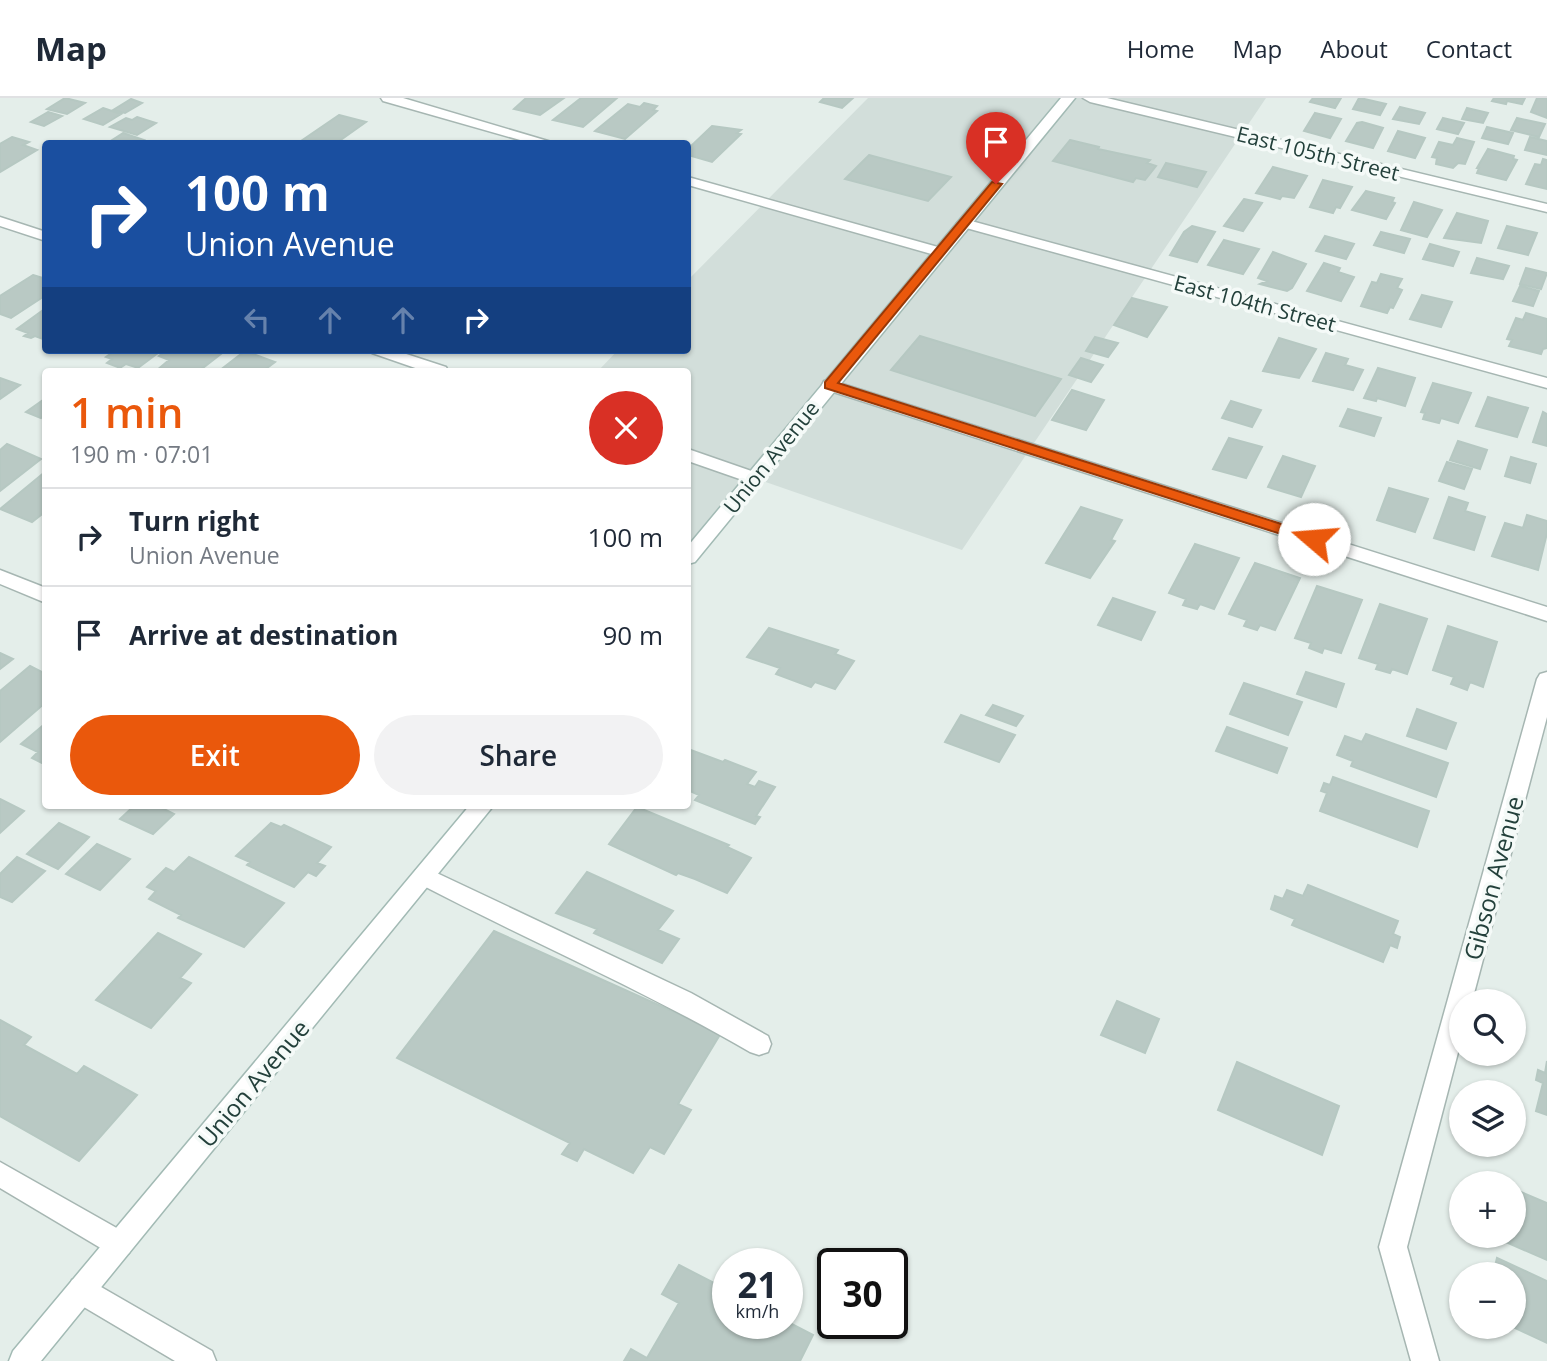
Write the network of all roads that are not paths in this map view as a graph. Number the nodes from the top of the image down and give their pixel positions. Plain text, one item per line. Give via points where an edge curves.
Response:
1 (388, 98) edge
2 (1068, 98) edge
3 (1090, 98) edge
4 (537, 140) edge
5 (691, 182) edge
6 (1547, 208) edge
7 (0, 221) edge
8 (964, 223) junction
9 (42, 236) edge
10 (940, 252) junction
11 (390, 354) edge
12 (431, 368) edge
13 (1547, 383) edge
14 (830, 385) junction
15 (691, 456) edge
16 (754, 478) junction
17 (691, 547) edge
18 (0, 577) edge
19 (42, 595) edge
20 (1547, 614) edge
21 (1547, 679) edge
22 (480, 809) edge
23 (424, 876) junction
24 (759, 1044) dead end
25 (0, 1174) edge
26 (119, 1244) junction
27 (82, 1290) junction
28 (23, 1361) edge
29 (202, 1361) edge
30 (1424, 1361) edge

1 - 4 street
2 - 8 street, Union Avenue
3 - 6 street, East 105th Street
5 - 10 street
7 - 9 street
8 - 10 street, Union Avenue
8 - 13 street, East 104th Street
10 - 14 street, Union Avenue
11 - 12 street
14 - 16 street, Union Avenue
14 - 20 street
15 - 16 street
16 - 17 street, Union Avenue
18 - 19 street
21 - 30 street, Gibson Avenue via 1393,1247
22 - 23 street, Union Avenue
23 - 24 street via 682,1000
23 - 26 street, Union Avenue
25 - 26 street
26 - 27 street, Union Avenue
27 - 28 street, Union Avenue
27 - 29 street

